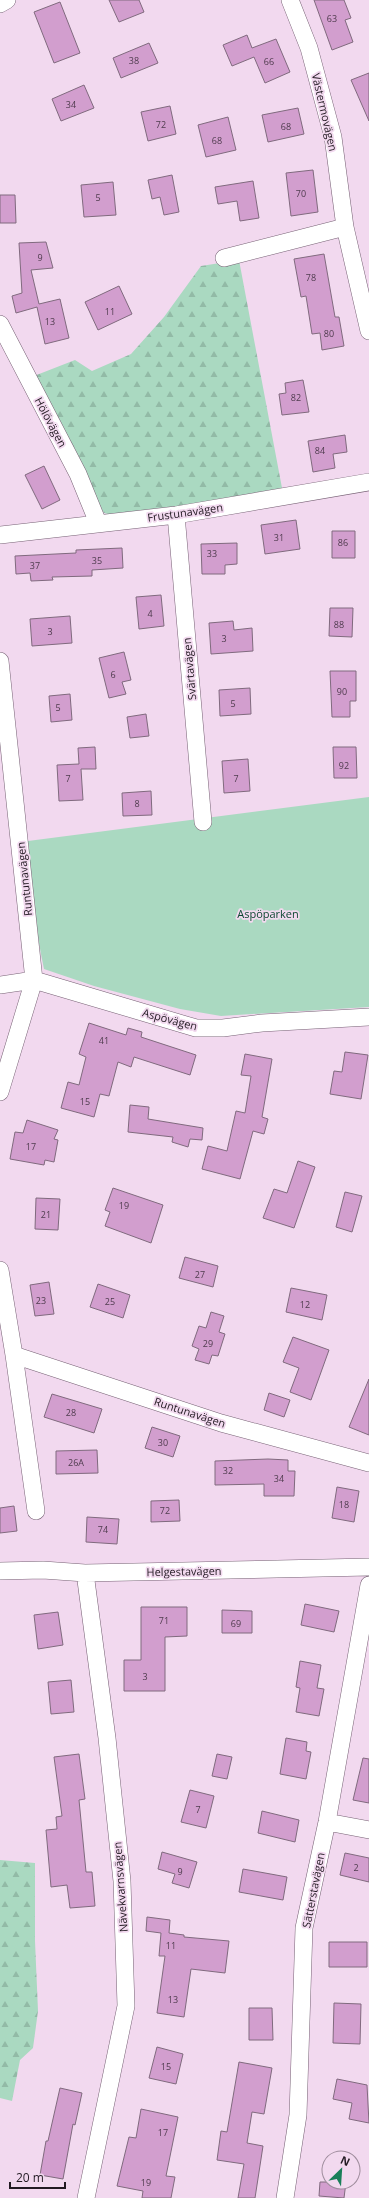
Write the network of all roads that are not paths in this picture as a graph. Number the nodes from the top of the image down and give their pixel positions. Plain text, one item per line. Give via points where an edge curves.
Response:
1 (7, 0) edge
2 (290, 0) edge
3 (0, 4) edge
4 (345, 227) junction
5 (224, 258) dead end
6 (0, 324) edge
7 (369, 332) edge
8 (369, 482) edge
9 (176, 515) junction
10 (98, 523) junction
11 (0, 535) edge
12 (0, 661) edge
13 (203, 822) dead end
14 (34, 980) junction
15 (0, 985) edge
16 (369, 1017) edge
17 (0, 1092) edge
18 (0, 1270) edge
19 (14, 1355) junction
20 (369, 1463) edge
21 (36, 1511) dead end
22 (369, 1567) edge
23 (0, 1571) edge
24 (85, 1573) junction
25 (369, 1585) edge
26 (327, 1822) junction
27 (369, 1830) edge
28 (86, 2198) edge
29 (285, 2198) edge

1 - 3 street
2 - 4 street, Västermovägen via 309,48 333,137
4 - 5 street
4 - 7 street, Västermovägen
6 - 10 street, Hölövägen via 78,474
8 - 9 street, Frustunavägen
9 - 10 street, Frustunavägen
9 - 13 street, Svärtavägen
10 - 11 street, Frustunavägen
12 - 14 street, Runtunavägen
14 - 15 street, Aspövägen
14 - 16 street, Aspövägen via 196,1028
14 - 17 street, Runtunavägen
18 - 19 street
19 - 20 street, Runtunavägen via 221,1422
19 - 21 street
22 - 24 street, Helgestavägen
23 - 24 street, Helgestavägen via 43,1570
24 - 28 street, Nävekvarnsvägen via 107,1738 122,1881 126,2006
25 - 26 street, Sätterstavägen
26 - 27 street
26 - 29 street, Sätterstavägen via 304,1928 298,2115

